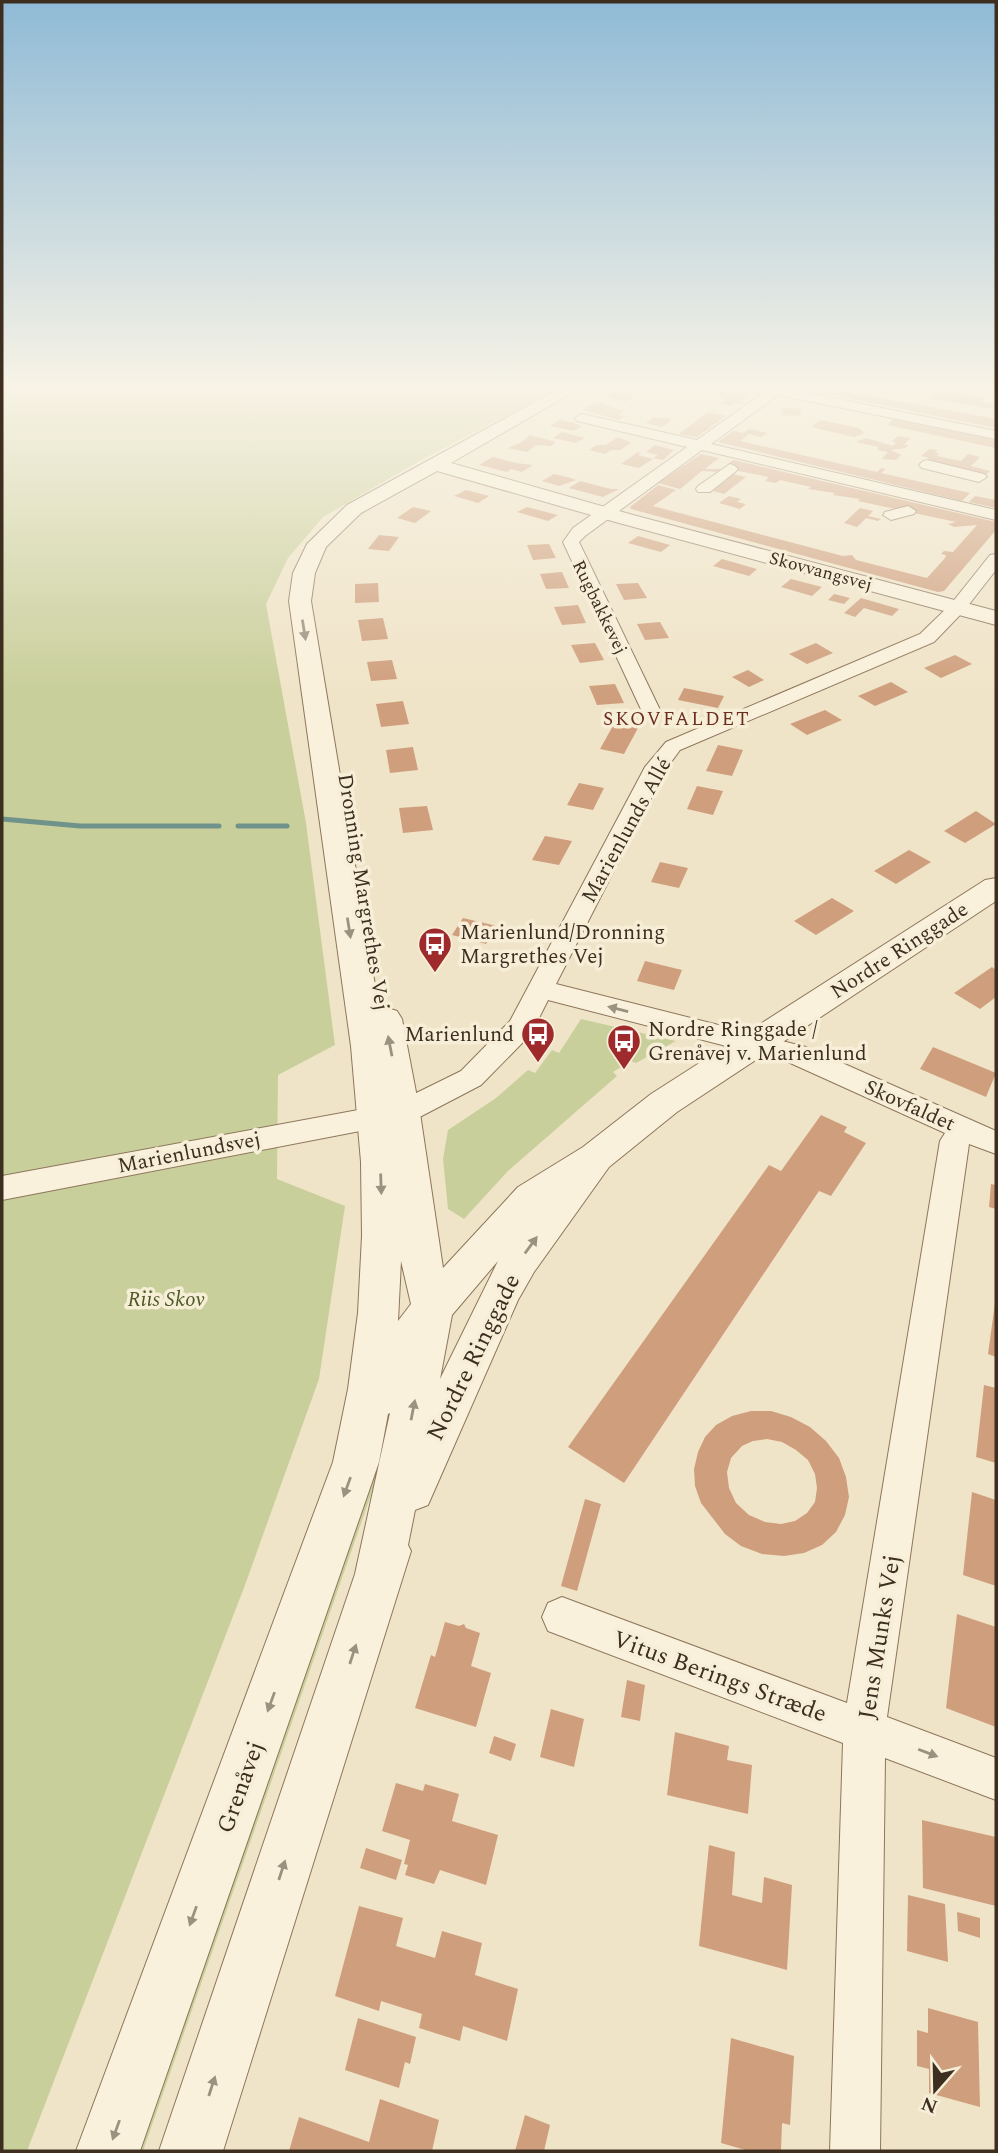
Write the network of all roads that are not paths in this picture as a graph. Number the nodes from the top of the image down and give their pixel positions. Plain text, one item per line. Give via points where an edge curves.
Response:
1 (387, 490) edge
2 (403, 490) edge
3 (529, 490) edge
4 (637, 490) edge
5 (882, 490) edge
6 (929, 490) edge
7 (921, 498) junction
8 (607, 512) junction
9 (891, 515) dead end
10 (996, 515) edge
11 (996, 559) edge
12 (957, 608) junction
13 (996, 618) edge
14 (652, 714) dead end
15 (996, 887) edge
16 (540, 989) junction
17 (756, 1044) junction
18 (389, 1114) junction
19 (980, 1136) edge
20 (596, 1157) junction
21 (2, 1188) edge
22 (420, 1257) junction
23 (471, 1264) junction
24 (433, 1309) junction
25 (365, 1422) junction
26 (379, 1573) junction
27 (562, 1617) dead end
28 (864, 1729) junction
29 (996, 1779) edge
30 (108, 2151) edge
31 (191, 2151) edge
32 (855, 2151) edge

1 -> 18 street, Dronning Margrethes Vej via 354,509 317,544 304,573 300,601
18 -> 2 street, Dronning Margrethes Vej via 372,945 318,586 330,552 354,522
3 - 8 street, Skovvangsvej
4 - 8 street, Rugbakkevej
5 - 7 street
6 - 7 street
7 - 9 street
7 - 10 street
8 - 12 street, Skovvangsvej
8 - 14 street, Rugbakkevej via 574,537 571,548
11 - 12 street, Marienlunds Allé
12 - 13 street, Skovvangsvej
12 - 16 street, Marienlunds Allé via 916,644 673,746 656,767
15 - 17 street, Nordre Ringgade
17 -> 16 street, Skovfaldet
16 - 18 street, Marienlunds Allé via 521,1027 483,1068 457,1086
17 - 19 street, Skovfaldet via 796,1054
17 - 20 street, Nordre Ringgade via 664,1103
18 - 21 street, Marienlundsvej
18 - 22 street, Dronning Margrethes Vej
18 -> 25 street, Dronning Margrethes Vej
19 - 28 street, Jens Munks Vej via 956,1141
20 - 23 street, Nordre Ringgade via 532,1198
26 -> 20 street, Nordre Ringgade via 412,1487 501,1293
22 - 23 street via 434,1268 451,1271
22 - 24 street, Dronning Margrethes Vej
23 - 24 street, Nordre Ringgade
24 - 25 street, Nordre Ringgade via 382,1381
26 -> 24 street, Dronning Margrethes Vej
25 -> 30 street, Grenåvej via 356,1462
31 -> 26 street
27 - 28 street, Vitus Berings Stræde
28 -> 29 street, Vitus Berings Stræde
28 - 32 street, Jens Munks Vej

